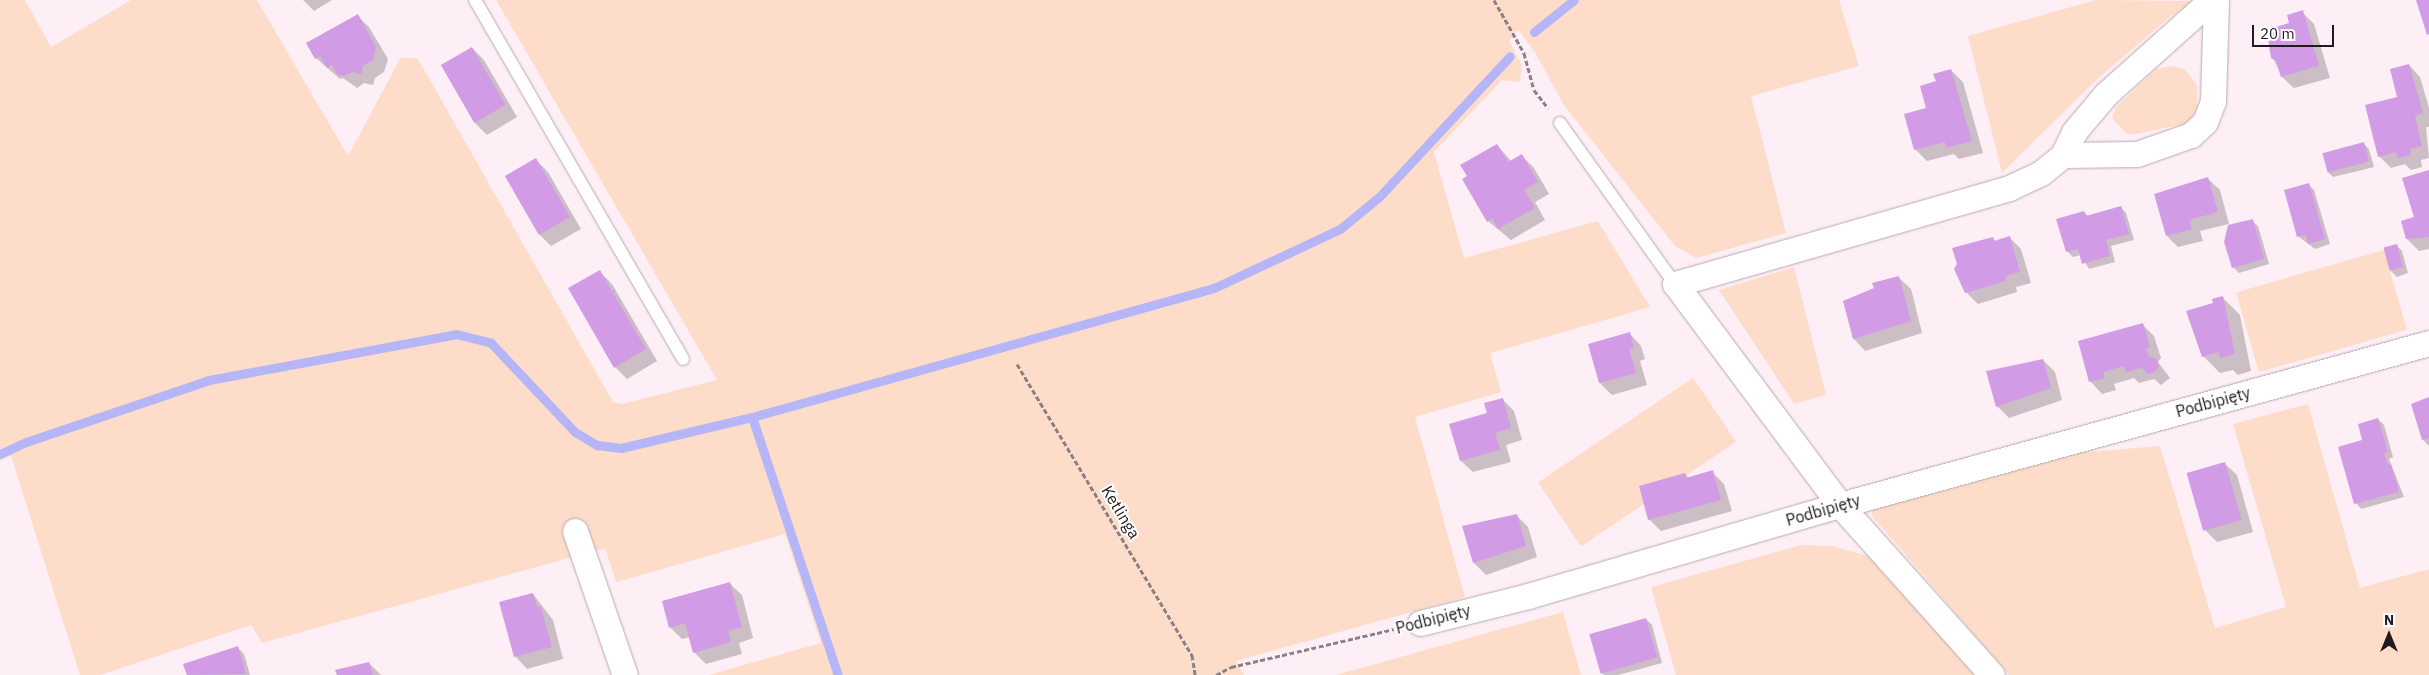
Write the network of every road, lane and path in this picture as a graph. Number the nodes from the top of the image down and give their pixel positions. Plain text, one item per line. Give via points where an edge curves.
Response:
1 (474, 0) edge
2 (1494, 0) edge
3 (2211, 0) edge
4 (2216, 0) edge
5 (1560, 123) joint
6 (2062, 155) junction
7 (1675, 284) junction
8 (2429, 343) edge
9 (683, 359) dead end
10 (1017, 364) dead end
11 (1840, 505) junction
12 (575, 531) dead end
13 (1420, 623) joint
14 (625, 675) edge
15 (1195, 675) edge
16 (1216, 675) edge
17 (1992, 675) edge

1 - 9 lane
2 - 5 path via 1524,53 1534,90
3 - 6 street via 2106,94 2074,132
4 - 6 street via 2213,101 2205,122 2191,135 2138,154
5 - 7 lane
6 - 7 street via 2041,174 2009,188
7 - 11 street
8 - 11 street, Podbipięty
10 - 15 path, Ketlinga via 1192,655
11 - 13 street, Podbipięty via 1528,596
11 - 17 street
12 - 14 street
13 - 16 path, Podbipięty via 1231,667

